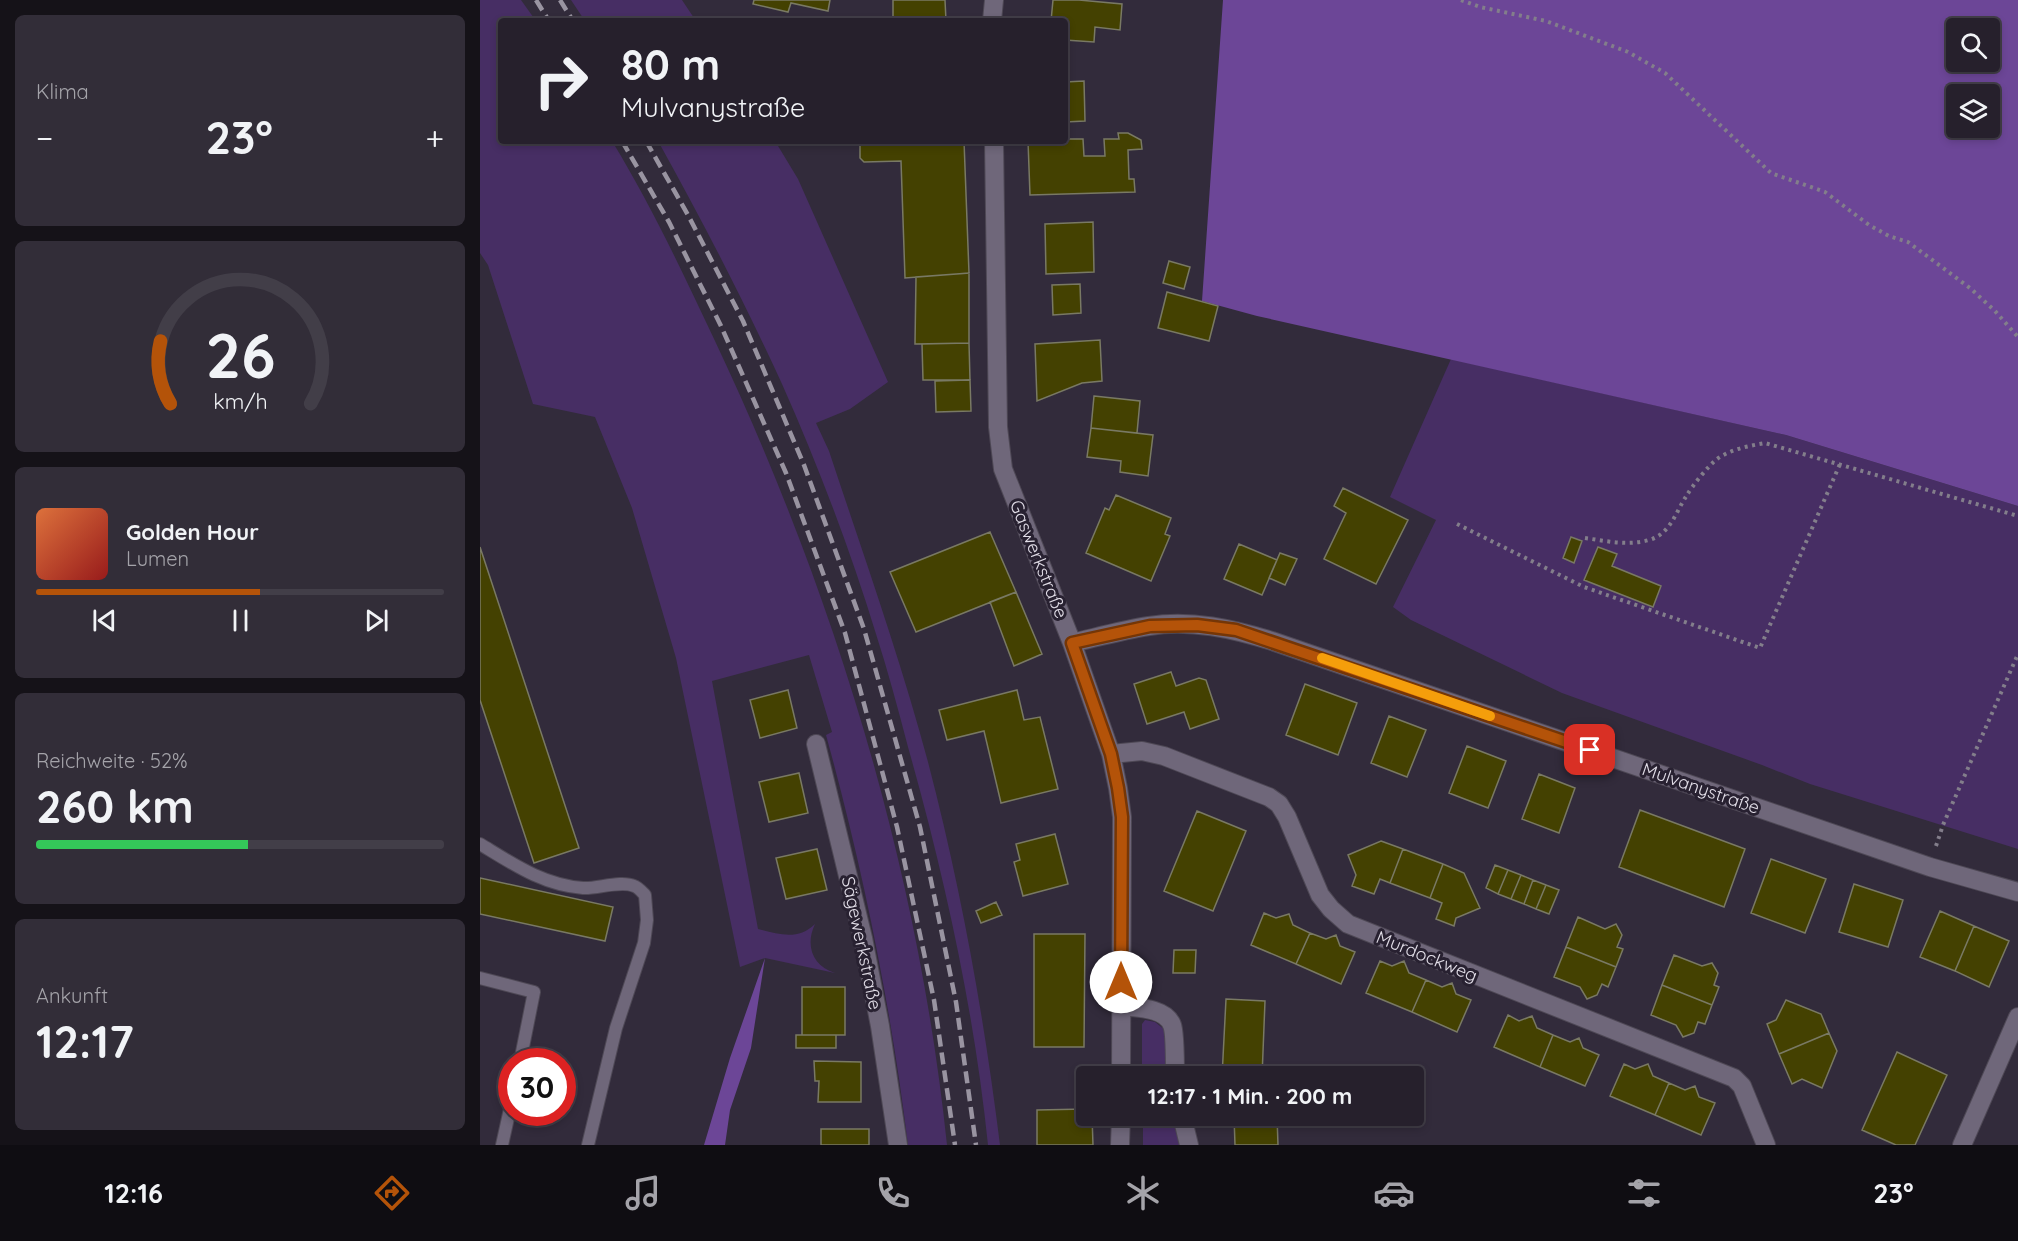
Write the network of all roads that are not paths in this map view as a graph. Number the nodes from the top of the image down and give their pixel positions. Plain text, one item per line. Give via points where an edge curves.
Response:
1 (994, 0) edge
2 (992, 18) edge
3 (994, 144) edge
4 (1072, 643) junction
5 (816, 744) dead end
6 (1111, 754) junction
7 (480, 844) edge
8 (2018, 892) edge
9 (480, 978) edge
10 (1120, 1006) junction
11 (2018, 1017) edge
12 (523, 1048) edge
13 (1121, 1066) edge
14 (1174, 1066) edge
15 (506, 1126) edge
16 (1121, 1126) edge
17 (1184, 1126) edge
18 (502, 1145) edge
19 (588, 1145) edge
20 (898, 1145) edge
21 (1120, 1145) edge
22 (1189, 1145) edge
23 (1767, 1145) edge
24 (1962, 1145) edge

1 - 2 street
3 - 4 street, Gaswerkstraße via 998,427 1003,469
4 - 6 street, Gaswerkstraße
4 - 8 street, Mulvanystraße via 1150,626 1197,625 1236,630 1930,867
5 - 20 street, Sägewerkstraße via 863,938
6 - 10 street, Gaswerkstraße via 1122,817
6 - 23 street, Murdockweg via 1142,752 1164,756 1269,797 1287,817 1320,895 1348,924 1734,1078 1742,1086
7 - 19 lane via 531,875 556,884 585,888 634,885 645,895 644,943 616,1028
9 - 12 lane via 534,992
10 - 13 street, Gaswerkstraße
10 - 14 street via 1148,1009 1164,1016 1172,1025
11 - 24 street
15 - 18 lane
16 - 21 street
17 - 22 street

